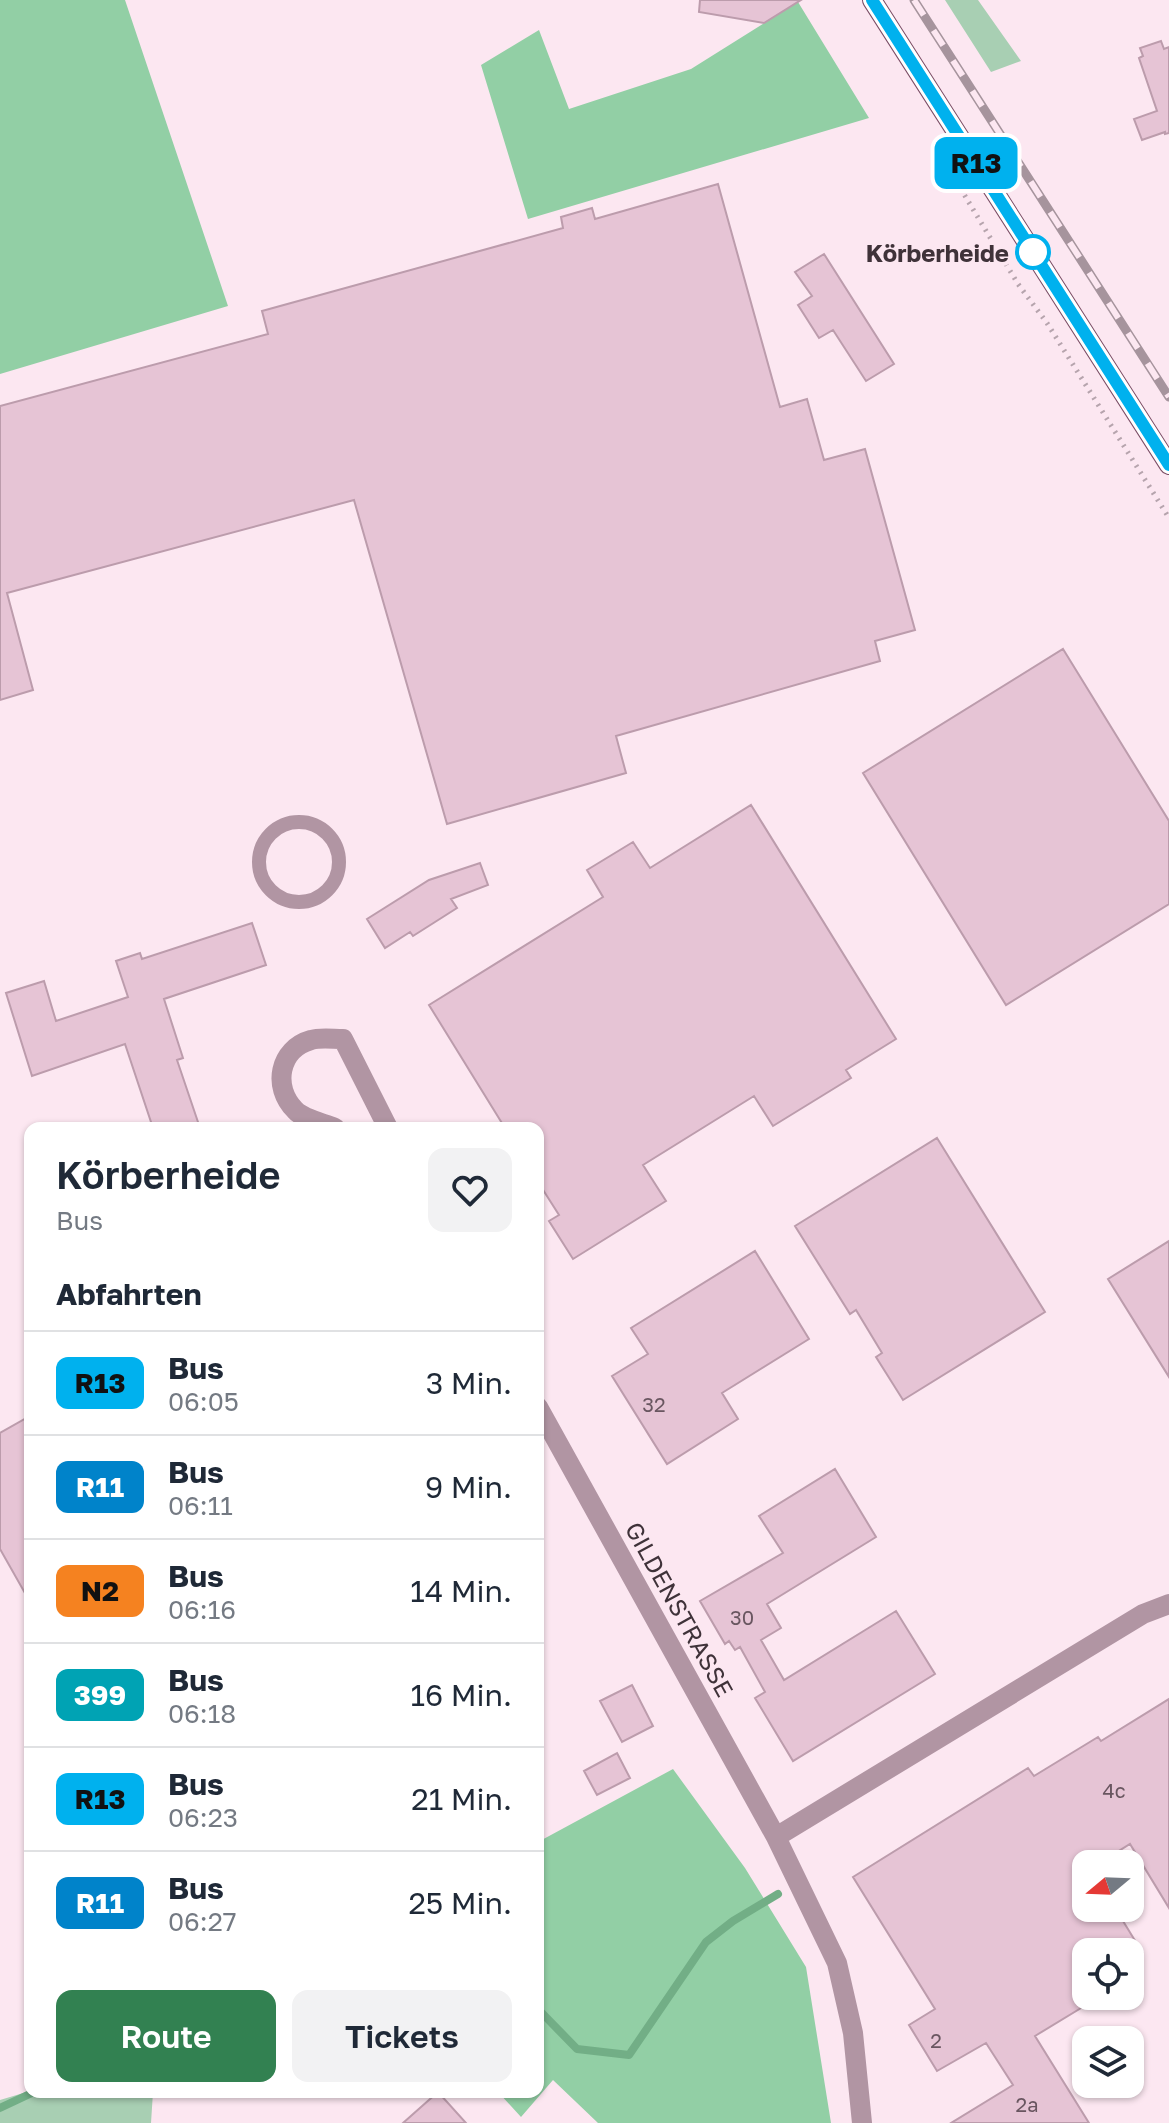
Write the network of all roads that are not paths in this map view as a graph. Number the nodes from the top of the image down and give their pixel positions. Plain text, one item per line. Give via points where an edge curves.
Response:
1 (872, 0) edge
2 (1169, 465) edge
3 (321, 827) joint
4 (320, 1122) edge
5 (385, 1122) edge
6 (544, 1418) edge
7 (1169, 1604) edge
8 (776, 1837) junction
9 (862, 2123) edge

1 - 2 main road
3 - 3 lane via 286,823 263,844 262,877 279,897 315,899 334,883 340,863 337,847
4 - 5 street via 296,1112 282,1090 281,1069 292,1049 313,1039 343,1039
6 - 8 street, GILDENSTRASSE
7 - 8 street via 1143,1614
8 - 9 street, GILDENSTRASSE via 837,1963 853,2033

